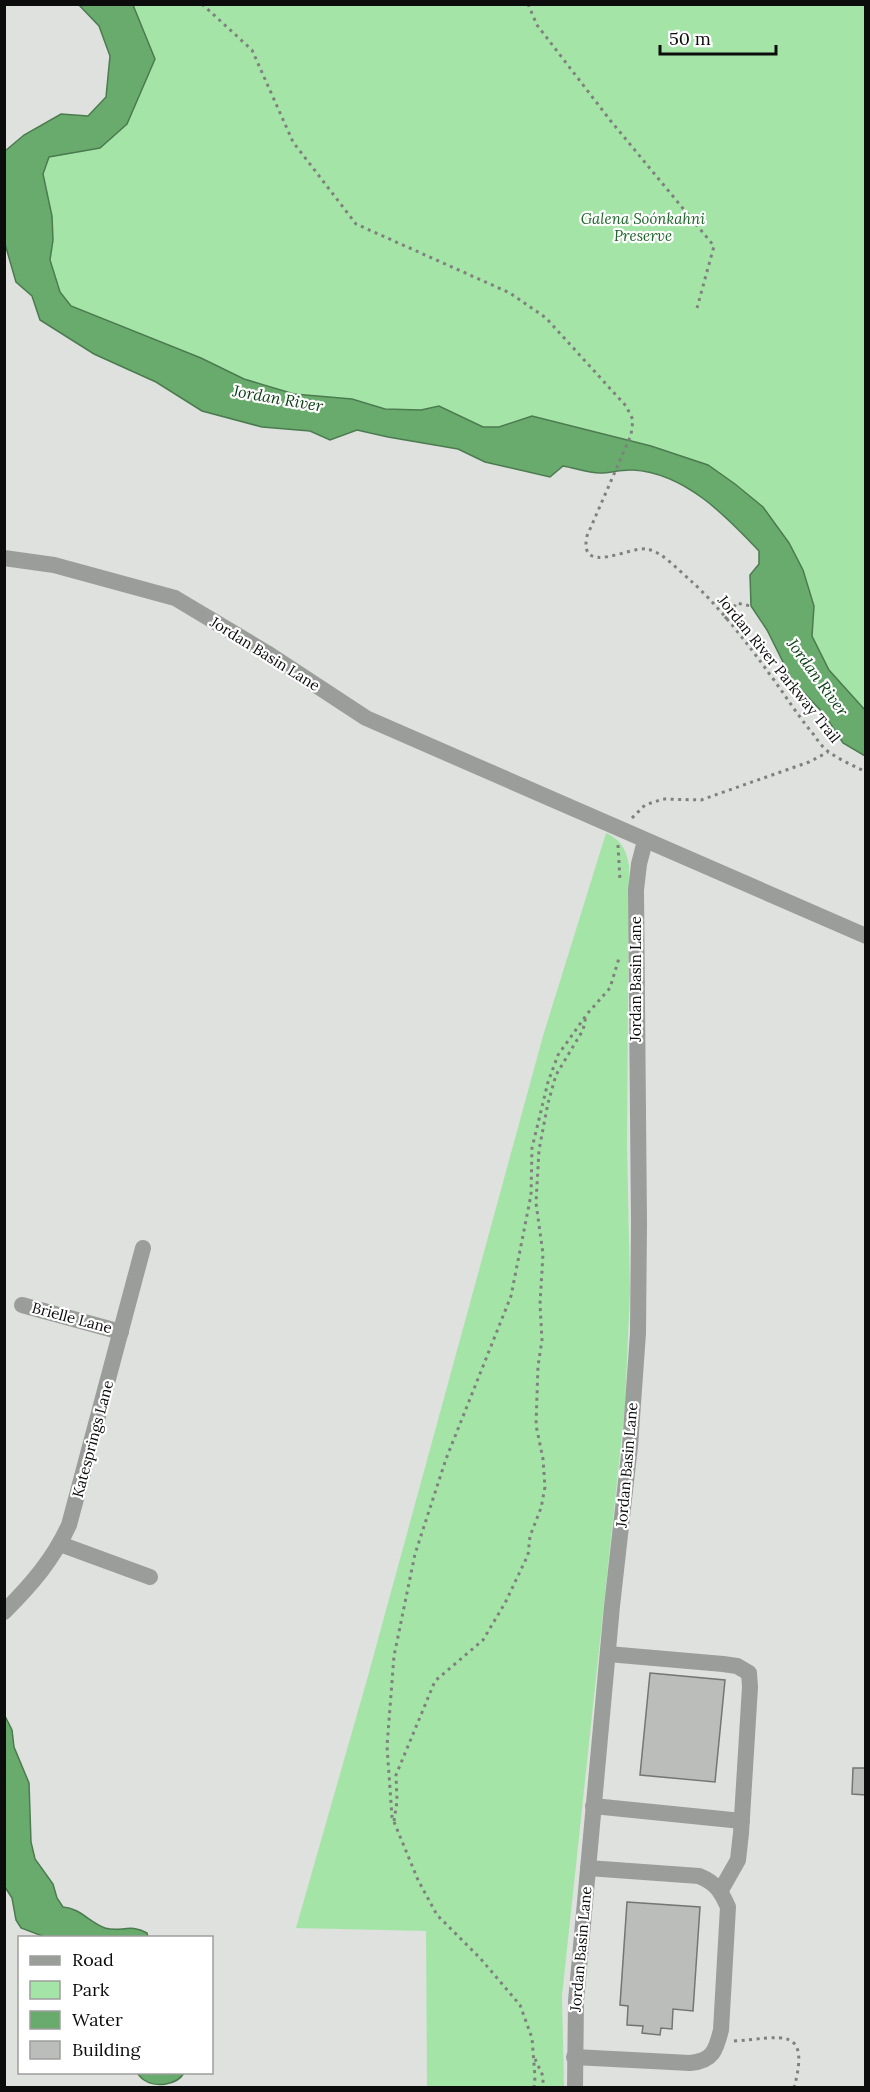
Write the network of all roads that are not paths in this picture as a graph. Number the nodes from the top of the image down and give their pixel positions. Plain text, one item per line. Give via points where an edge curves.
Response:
1 (4, 558) edge
2 (645, 841) junction
3 (866, 936) edge
4 (143, 1248) dead end
5 (22, 1305) dead end
6 (121, 1332) junction
7 (60, 1544) junction
8 (150, 1577) dead end
9 (4, 1612) edge
10 (608, 1654) junction
11 (593, 1806) junction
12 (742, 1821) junction
13 (588, 1868) junction
14 (721, 1890) junction
15 (574, 2057) junction
16 (575, 2088) edge

1 - 2 street, Jordan Basin Lane via 54,565 175,598 366,718
2 - 3 street, Jordan Basin Lane
2 - 10 street, Jordan Basin Lane via 636,890 638,1333
4 - 6 street, Katesprings Lane
5 - 6 street, Brielle Lane
6 - 7 street, Katesprings Lane via 74,1510
7 - 8 street
7 - 9 street, Katesprings Lane via 36,1579
10 - 11 street, Jordan Basin Lane
10 - 12 street via 730,1665 749,1673
11 - 12 street
11 - 13 street, Jordan Basin Lane
12 - 14 street via 738,1860
13 - 14 street via 699,1876
13 - 15 street, Jordan Basin Lane
14 - 15 street via 728,1907 721,2030 711,2056 690,2063
15 - 16 street, Jordan Basin Lane

